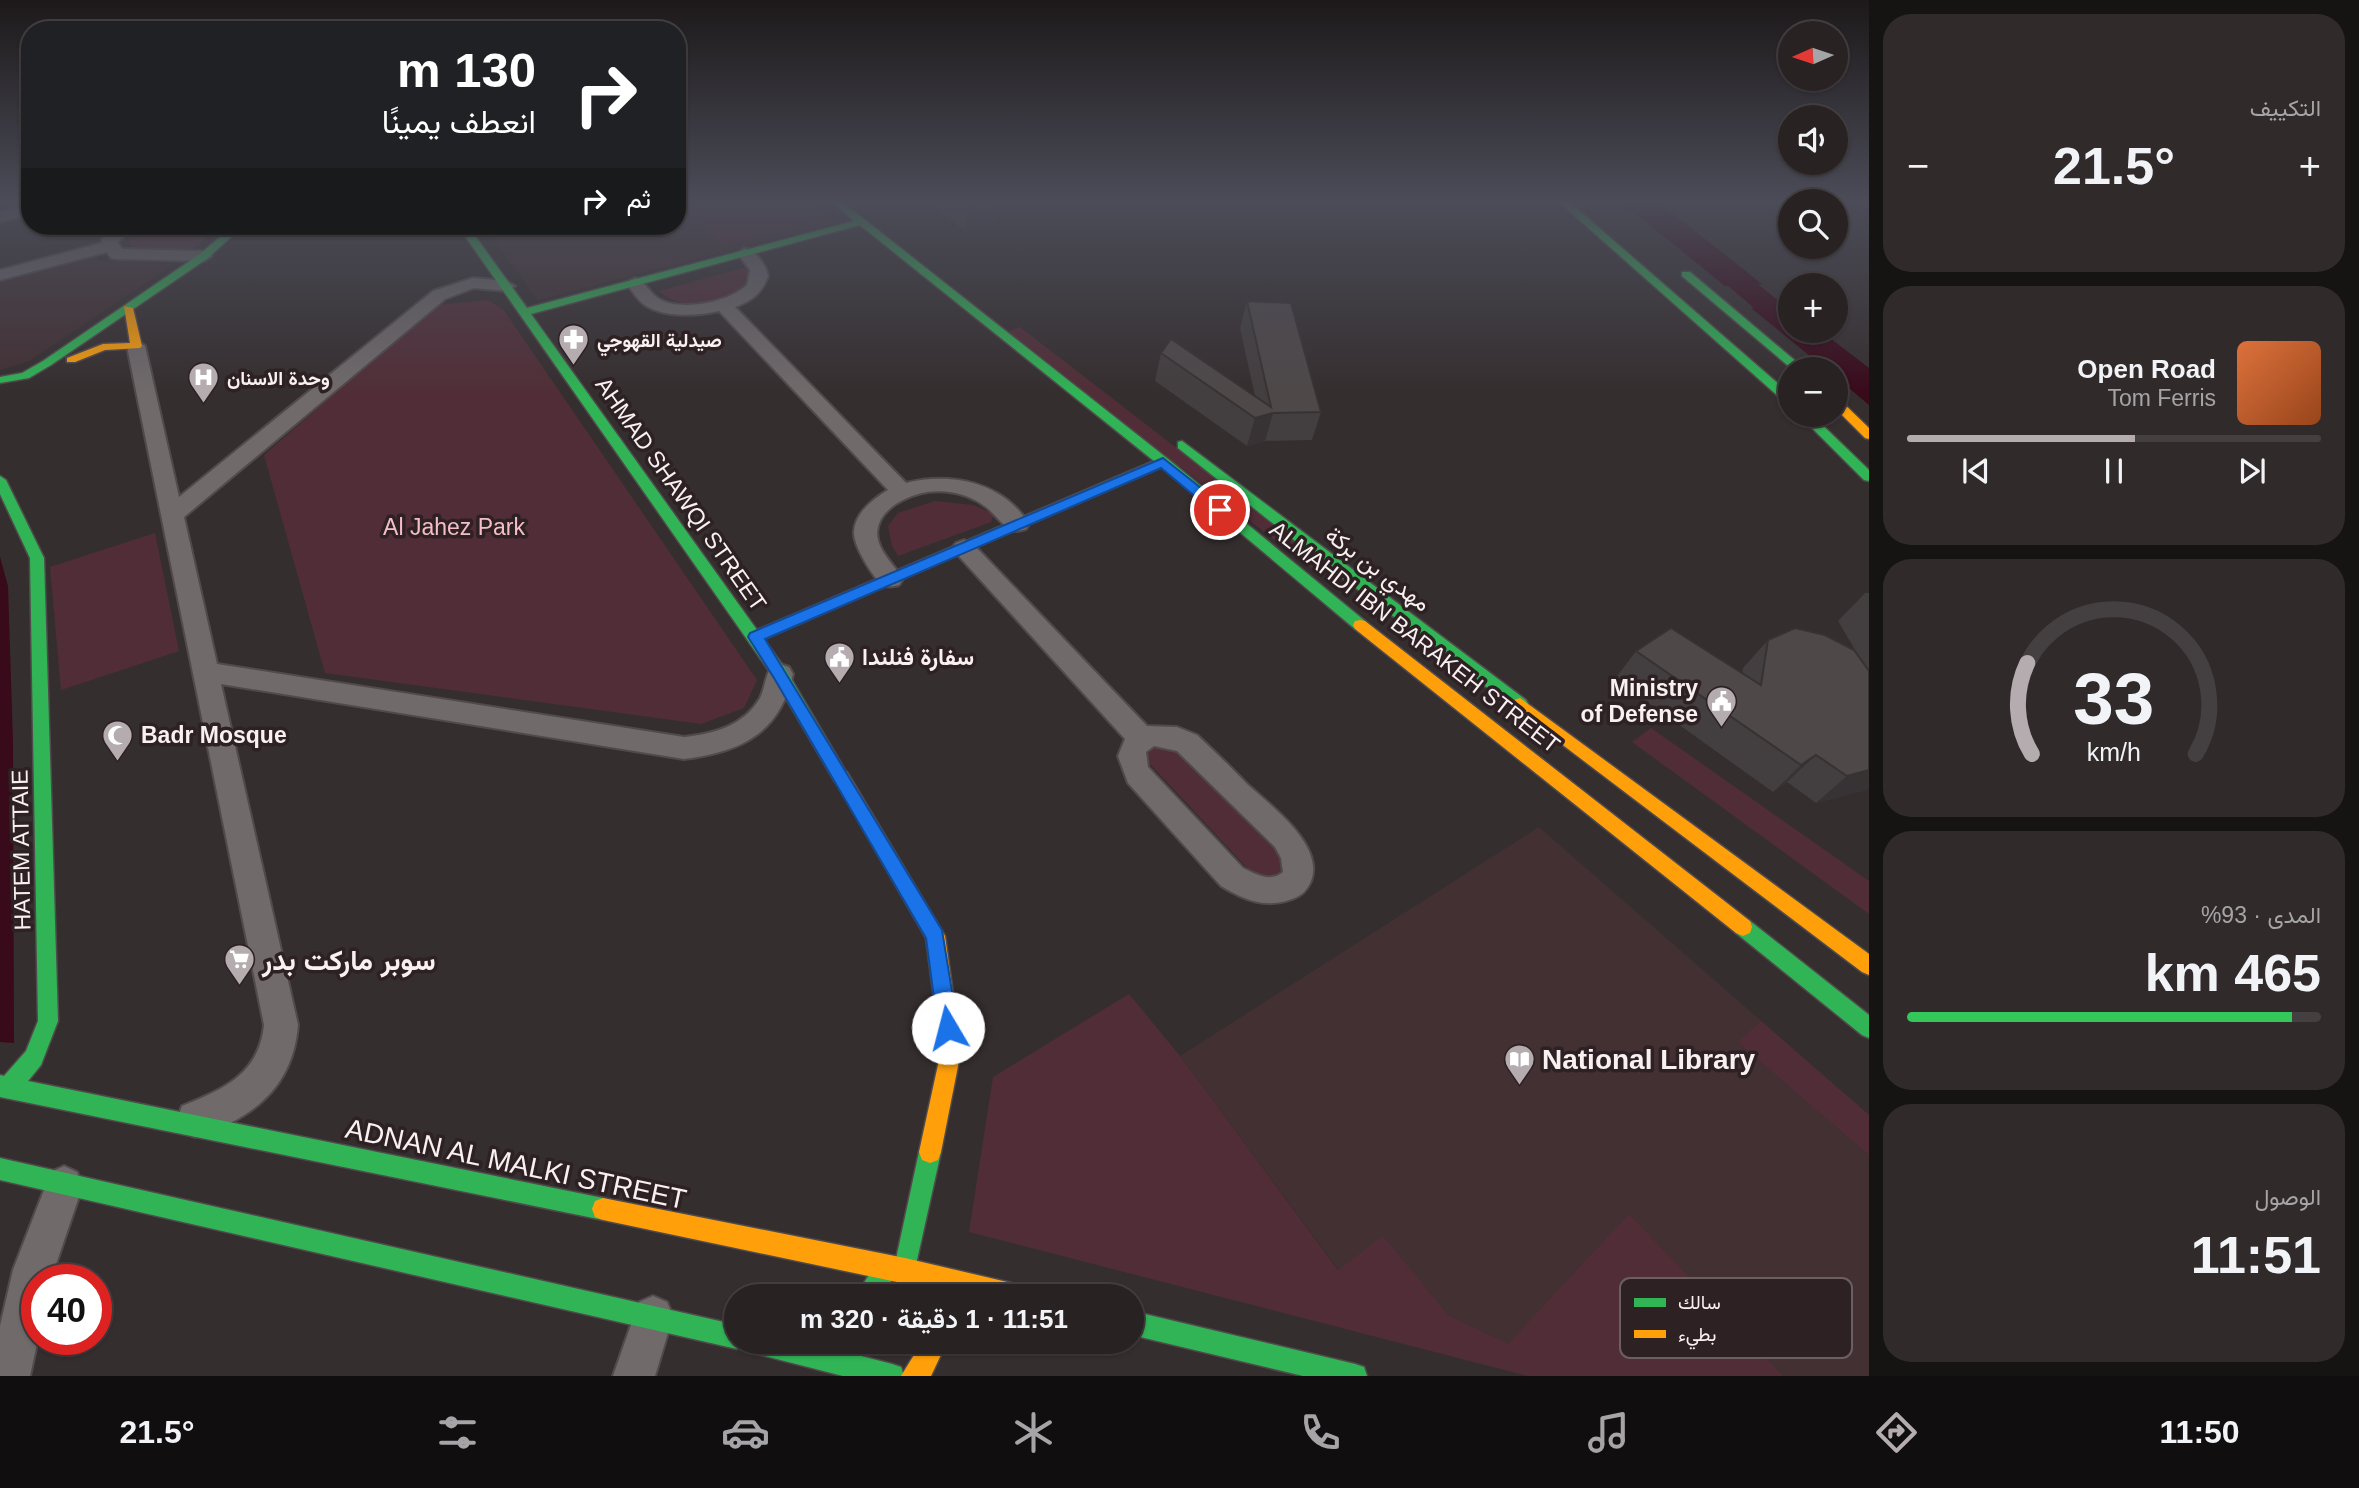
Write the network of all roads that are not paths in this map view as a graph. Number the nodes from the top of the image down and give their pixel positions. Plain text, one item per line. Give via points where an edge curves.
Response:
1 (37, 265) edge
2 (191, 265) edge
3 (491, 265) edge
4 (701, 265) edge
5 (756, 265) edge
6 (918, 265) edge
7 (1636, 265) edge
8 (1676, 265) edge
9 (0, 275) edge
10 (635, 283) junction
11 (506, 286) junction
12 (970, 286) dead end
13 (952, 292) junction
14 (990, 303) dead end
15 (723, 305) junction
16 (970, 306) junction
17 (128, 308) junction
18 (525, 312) junction
19 (136, 346) junction
20 (1785, 357) edge
21 (0, 380) edge
22 (1778, 389) edge
23 (19, 393) dead end
24 (1848, 415) edge
25 (1817, 427) edge
26 (1164, 432) dead end
27 (1869, 435) edge
28 (1163, 462) junction
29 (1869, 477) edge
30 (0, 480) edge
31 (901, 491) junction
32 (173, 514) junction
33 (1018, 524) junction
34 (964, 548) junction
35 (891, 579) junction
36 (755, 637) junction
37 (206, 672) junction
38 (780, 674) junction
39 (1142, 739) junction
40 (1869, 966) edge
41 (1869, 1028) edge
42 (3, 1089) edge
43 (185, 1122) junction
44 (0, 1169) edge
45 (64, 1185) junction
46 (887, 1267) junction
47 (905, 1270) junction
48 (929, 1275) junction
49 (875, 1284) edge
50 (933, 1284) edge
51 (966, 1284) edge
52 (653, 1316) junction
53 (1144, 1326) edge
54 (724, 1334) edge
55 (804, 1354) edge
56 (857, 1354) edge
57 (929, 1354) edge
58 (859, 1368) junction
59 (9, 1376) edge
60 (634, 1376) edge
61 (892, 1376) edge
62 (912, 1376) edge
63 (1355, 1376) edge

1 - 9 street
2 - 17 main road
3 - 11 main road, AHMAD SHAWQI STREET
4 - 10 main road
5 - 15 street via 760,278 755,287
6 - 13 main road, ALMAHDI IBN BARAKEH STREET
7 - 22 main road
8 - 20 main road
10 - 15 street via 652,302 668,308
10 - 18 main road
11 - 18 main road, AHMAD SHAWQI STREET
11 - 32 street via 472,283 439,295
12 - 13 main road
13 - 16 main road, ALMAHDI IBN BARAKEH STREET
14 - 16 main road
15 - 31 street
16 - 28 main road, ALMAHDI IBN BARAKEH STREET
17 - 19 main road
17 - 21 main road via 36,370
18 - 36 main road, AHMAD SHAWQI STREET
19 - 23 main road via 88,351
19 - 32 street
24 - 27 main road
25 - 29 main road
26 - 40 main road, مهدي بن بركة
28 - 33 main road
28 - 41 main road, ALMAHDI IBN BARAKEH STREET via 1329,601
30 - 42 main road, HATEM ATTAIE via 37,558 47,994 47,1021 38,1054 26,1072
31 - 33 street via 923,485 974,490 991,498
31 - 35 street via 880,503 868,519 865,536
32 - 37 street
33 - 34 main road
34 - 35 main road
34 - 39 street
35 - 36 main road
36 - 38 main road, AHMAD SHAWQI STREET
37 - 38 street via 684,748 705,747 745,731 772,705
37 - 43 street via 281,1025 279,1048 248,1090 217,1111
38 - 47 main road, AHMAD SHAWQI STREET via 935,936 951,1051
39 - 39 street via 1131,755 1138,775 1232,877 1247,888 1266,893 1283,890 1295,881 1300,867 1296,852 1187,743 1164,734
42 - 43 main road, ADNAN AL MALKI STREET
43 - 46 main road, ADNAN AL MALKI STREET
44 - 45 main road
45 - 52 main road
45 - 59 street via 33,1270
46 - 47 main road, ADNAN AL MALKI STREET
46 - 49 main road
47 - 48 main road, ADNAN AL MALKI STREET
48 - 50 main road
48 - 51 main road, ADNAN AL MALKI STREET
52 - 54 main road
52 - 60 street
53 - 63 main road
55 - 58 main road
56 - 58 main road
57 - 62 main road
58 - 61 main road

